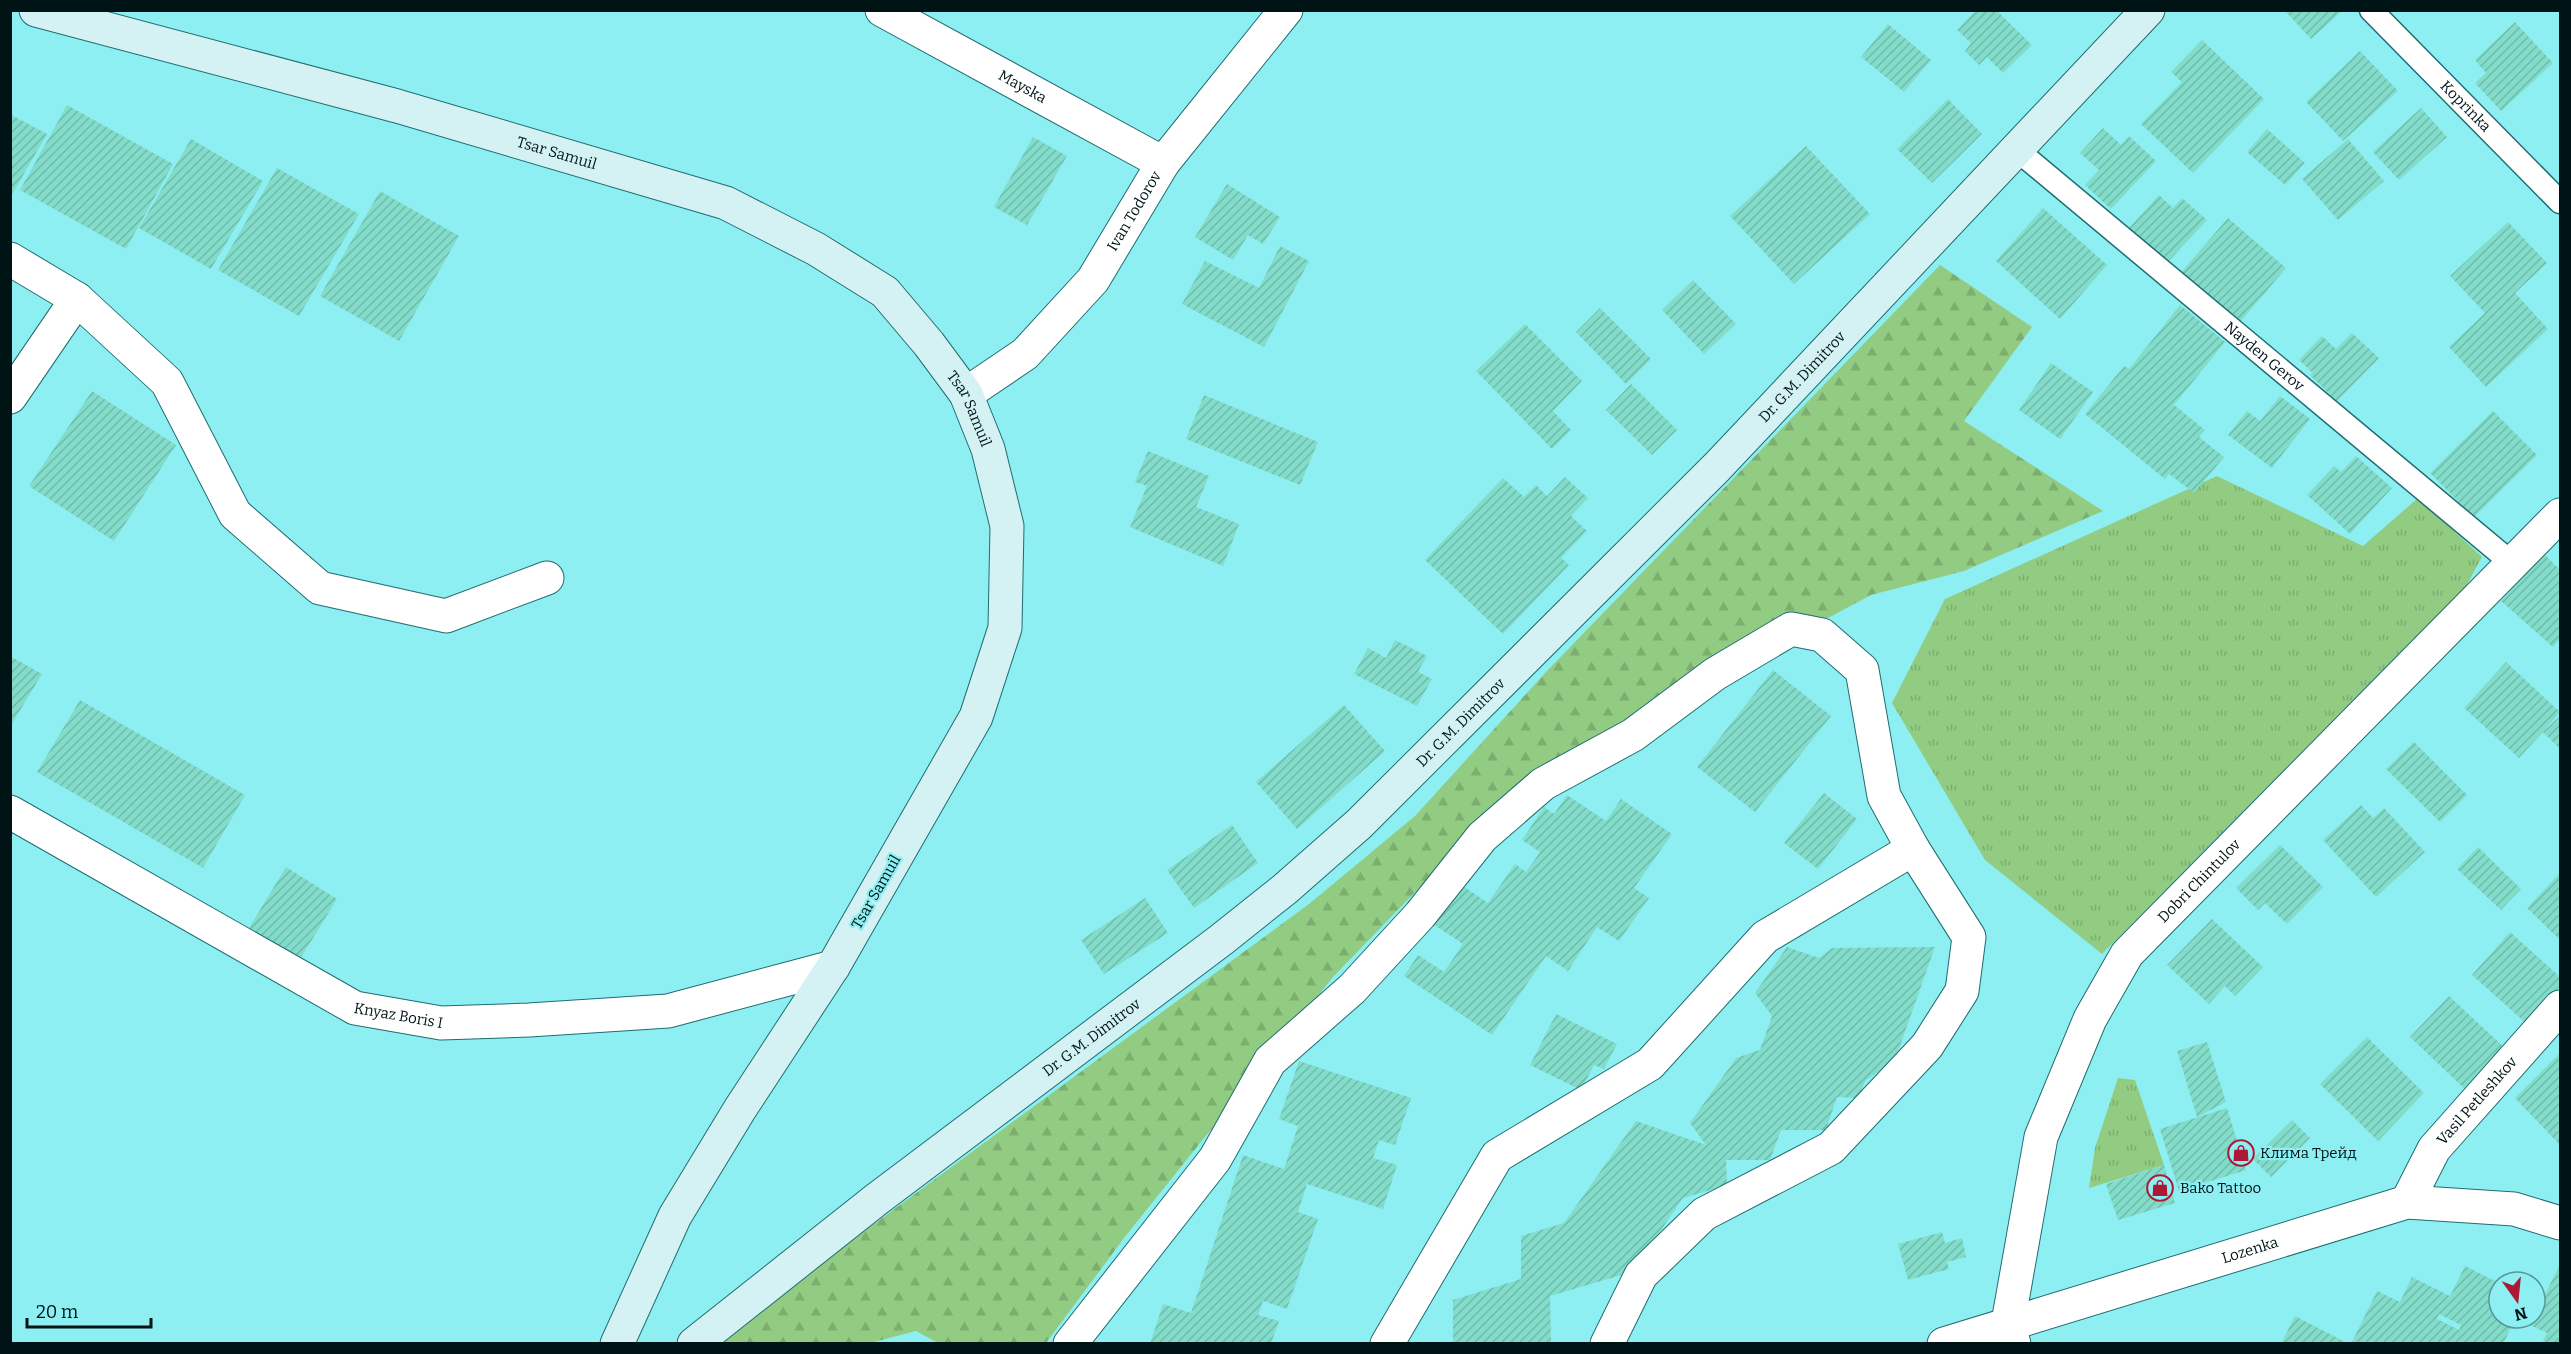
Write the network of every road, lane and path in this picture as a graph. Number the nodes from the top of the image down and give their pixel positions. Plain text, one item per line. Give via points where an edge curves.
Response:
1 (36, 10) edge
2 (882, 10) edge
3 (1286, 10) edge
4 (2148, 10) edge
5 (2371, 10) edge
6 (2017, 150) junction
7 (1163, 163) junction
8 (2560, 202) edge
9 (10, 259) edge
10 (77, 299) junction
11 (966, 394) junction
12 (10, 397) edge
13 (2557, 527) edge
14 (2513, 564) junction
15 (547, 578) dead end
16 (10, 812) edge
17 (1913, 849) junction
18 (833, 967) junction
19 (2560, 1007) edge
20 (2407, 1202) junction
21 (2560, 1223) edge
22 (2011, 1333) edge
23 (617, 1344) edge
24 (694, 1344) edge
25 (1070, 1344) edge
26 (1387, 1344) edge
27 (1607, 1344) edge
28 (1944, 1344) edge

1 - 11 street, Tsar Samuil via 397,106 726,203 816,249 885,292
2 - 7 street, Mayska
3 - 7 street, Ivan Todorov
4 - 6 street, Dr. G.M. Dimitrov
5 - 8 lane, Koprinka
6 - 14 lane, Nayden Gerov
6 - 24 street, Dr. G.M. Dimitrov via 1717,467 1359,824 1221,940 878,1199
7 - 11 street, Ivan Todorov via 1093,280 1025,354
9 - 10 street
10 - 12 street
10 - 15 street via 167,382 235,514 320,588 446,616
11 - 18 street, Tsar Samuil via 988,449 1007,526 1005,628 976,717
13 - 14 street, Dobri Chintulov
14 - 22 street, Dobri Chintulov via 2127,954 2090,1019 2041,1137
16 - 18 street, Knyaz Boris I via 355,1008 441,1023 668,1011
17 - 25 street via 1884,796 1862,670 1822,635 1791,629 1715,674 1633,735 1543,784 1482,837 1420,915 1352,989 1270,1061 1215,1159
17 - 26 street via 1765,937 1650,1064 1497,1156
17 - 27 street via 1969,937 1962,991 1927,1046 1831,1148 1704,1214 1641,1275
18 - 23 street, Tsar Samuil via 675,1216
19 - 20 street, Vasil Petleshkov via 2434,1149
20 - 21 street, Lozenka via 2514,1209
20 - 22 street, Lozenka
22 - 28 street, Lozenka

